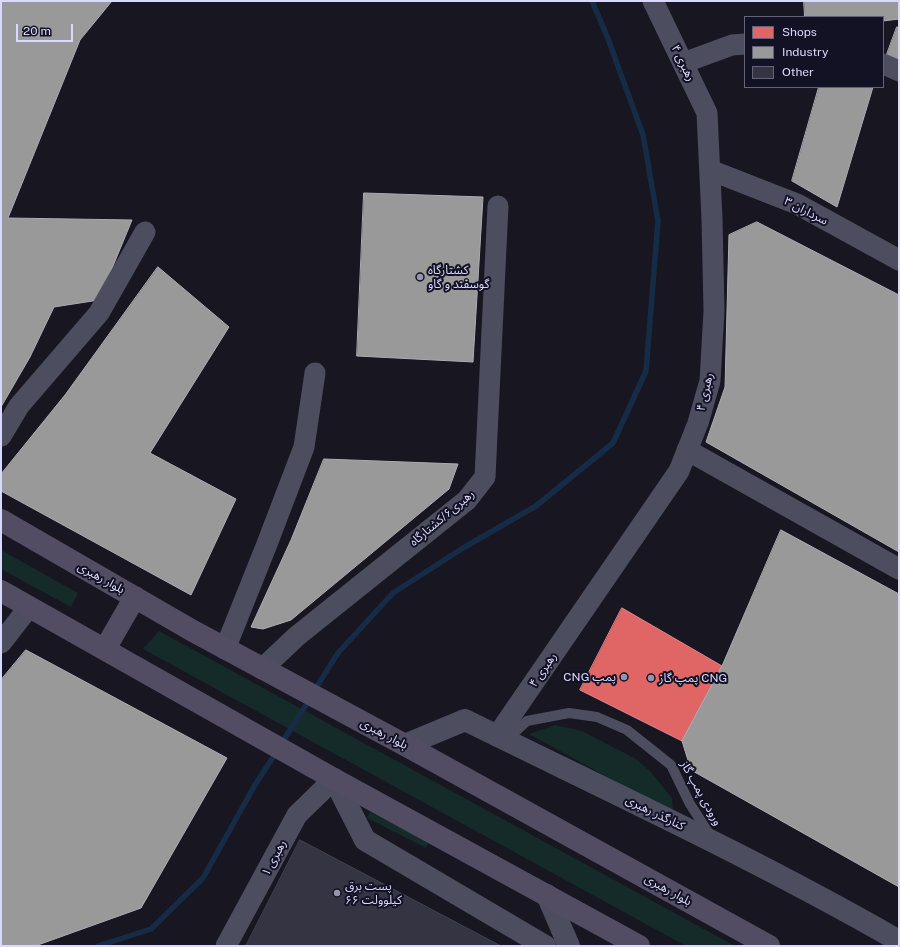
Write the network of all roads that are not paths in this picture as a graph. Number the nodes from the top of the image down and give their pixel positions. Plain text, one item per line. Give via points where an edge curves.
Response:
1 (653, 1) edge
2 (744, 44) edge
3 (683, 63) junction
4 (884, 64) edge
5 (899, 71) edge
6 (710, 170) junction
7 (498, 206) dead end
8 (146, 232) dead end
9 (899, 260) edge
10 (315, 373) dead end
11 (1, 436) edge
12 (687, 450) junction
13 (1, 520) edge
14 (899, 569) edge
15 (1, 591) edge
16 (135, 597) junction
17 (29, 607) junction
18 (1, 643) edge
19 (105, 649) junction
20 (225, 649) junction
21 (266, 670) junction
22 (502, 738) junction
23 (405, 745) junction
24 (334, 780) junction
25 (714, 842) junction
26 (547, 895) junction
27 (899, 941) edge
28 (226, 946) edge
29 (545, 946) edge
30 (570, 946) edge
31 (639, 946) edge
32 (769, 946) edge

1 - 3 street, رهبری ۴
2 - 3 street via 732,45
3 - 6 street, رهبری ۴ via 706,112
4 - 5 street
6 - 9 street, سرداران ۳ via 797,204
6 - 12 street, رهبری ۴ via 714,311 710,381
7 - 21 street, رهبری۶/کشتارگاه via 485,477 467,500 297,636
8 - 11 street via 99,313 19,406
10 - 20 street via 304,447
12 - 14 street
12 - 22 street, رهبری ۴ via 679,471
13 - 16 main road, بلوار رهبری
15 - 17 main road
16 - 19 main road
16 - 20 main road, بلوار رهبری
17 - 18 street
17 - 19 main road
19 - 24 main road
20 - 21 main road, بلوار رهبری
21 - 23 main road, بلوار رهبری
22 - 23 street, کنارگذر رهبری via 465,720
22 - 25 street, کنارگذر رهبری
22 - 25 lane, ورودی پمپ گاز via 528,721 570,713 597,717 627,730 671,764 690,804
23 - 32 main road, بلوار رهبری
24 - 26 main road
24 - 28 street, رهبری ۱ via 297,816
24 - 29 street via 365,840
25 - 27 street, کنارگذر رهبری via 850,912
26 - 30 street
26 - 31 main road

